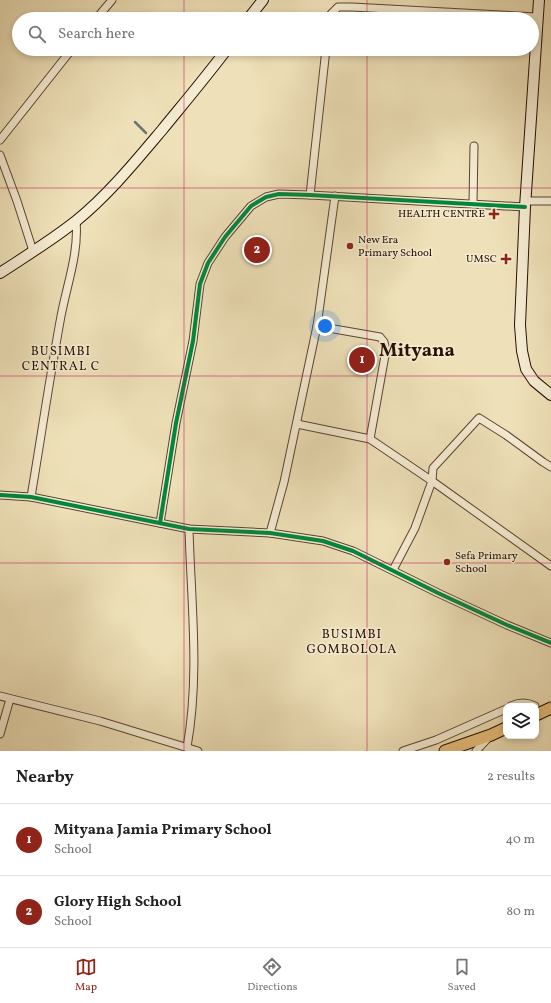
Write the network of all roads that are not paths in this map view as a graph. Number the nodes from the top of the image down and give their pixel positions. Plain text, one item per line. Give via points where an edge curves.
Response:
1 (112, 0) edge
2 (263, 0) edge
3 (539, 0) edge
4 (102, 12) edge
5 (254, 12) edge
6 (334, 12) edge
7 (441, 12) edge
8 (538, 12) edge
9 (66, 56) edge
10 (222, 56) edge
11 (325, 56) edge
12 (534, 56) edge
13 (0, 140) edge
14 (474, 146) dead end
15 (0, 155) edge
16 (310, 194) junction
17 (334, 196) junction
18 (551, 201) edge
19 (473, 204) junction
20 (525, 204) junction
21 (76, 221) junction
22 (33, 251) junction
23 (0, 273) edge
24 (317, 326) junction
25 (551, 395) edge
26 (297, 424) junction
27 (370, 439) junction
28 (551, 467) edge
29 (432, 481) junction
30 (0, 495) edge
31 (31, 497) junction
32 (160, 523) junction
33 (189, 529) junction
34 (270, 533) junction
35 (551, 566) edge
36 (393, 570) junction
37 (551, 644) edge
38 (0, 696) edge
39 (10, 699) junction
40 (503, 710) edge
41 (503, 729) edge
42 (0, 734) edge
43 (491, 735) junction
44 (187, 748) junction
45 (198, 751) edge
46 (403, 751) edge
47 (445, 751) edge
48 (476, 751) edge

1 - 4 street
2 - 5 main road
3 - 8 main road
6 - 7 street via 338,7
9 - 13 street
10 - 21 main road via 126,173
11 - 16 street
12 - 20 main road
14 - 19 street
15 - 22 street
16 - 17 street
16 - 32 street via 279,194 266,197 251,206 208,263 200,284 193,341 176,423
17 - 19 street
17 - 24 street
18 - 20 street
19 - 20 street
20 - 25 main road via 520,325 522,351 526,369 534,381
21 - 22 main road
21 - 31 street via 78,235 75,254 61,314
22 - 23 main road
24 - 26 street
24 - 27 street via 380,337 384,342 386,350
26 - 27 street
26 - 34 street
27 - 29 street
28 - 29 street via 479,418 434,468
29 - 35 street
29 - 36 street via 415,528
30 - 31 street
31 - 32 street
32 - 33 street
33 - 34 street
33 - 44 street via 194,697
34 - 36 street via 338,545
36 - 37 street via 507,626
38 - 39 street
39 - 42 street
39 - 44 street via 100,721
40 - 46 street via 436,740
41 - 43 main road
43 - 47 main road
43 - 48 street
44 - 45 street

